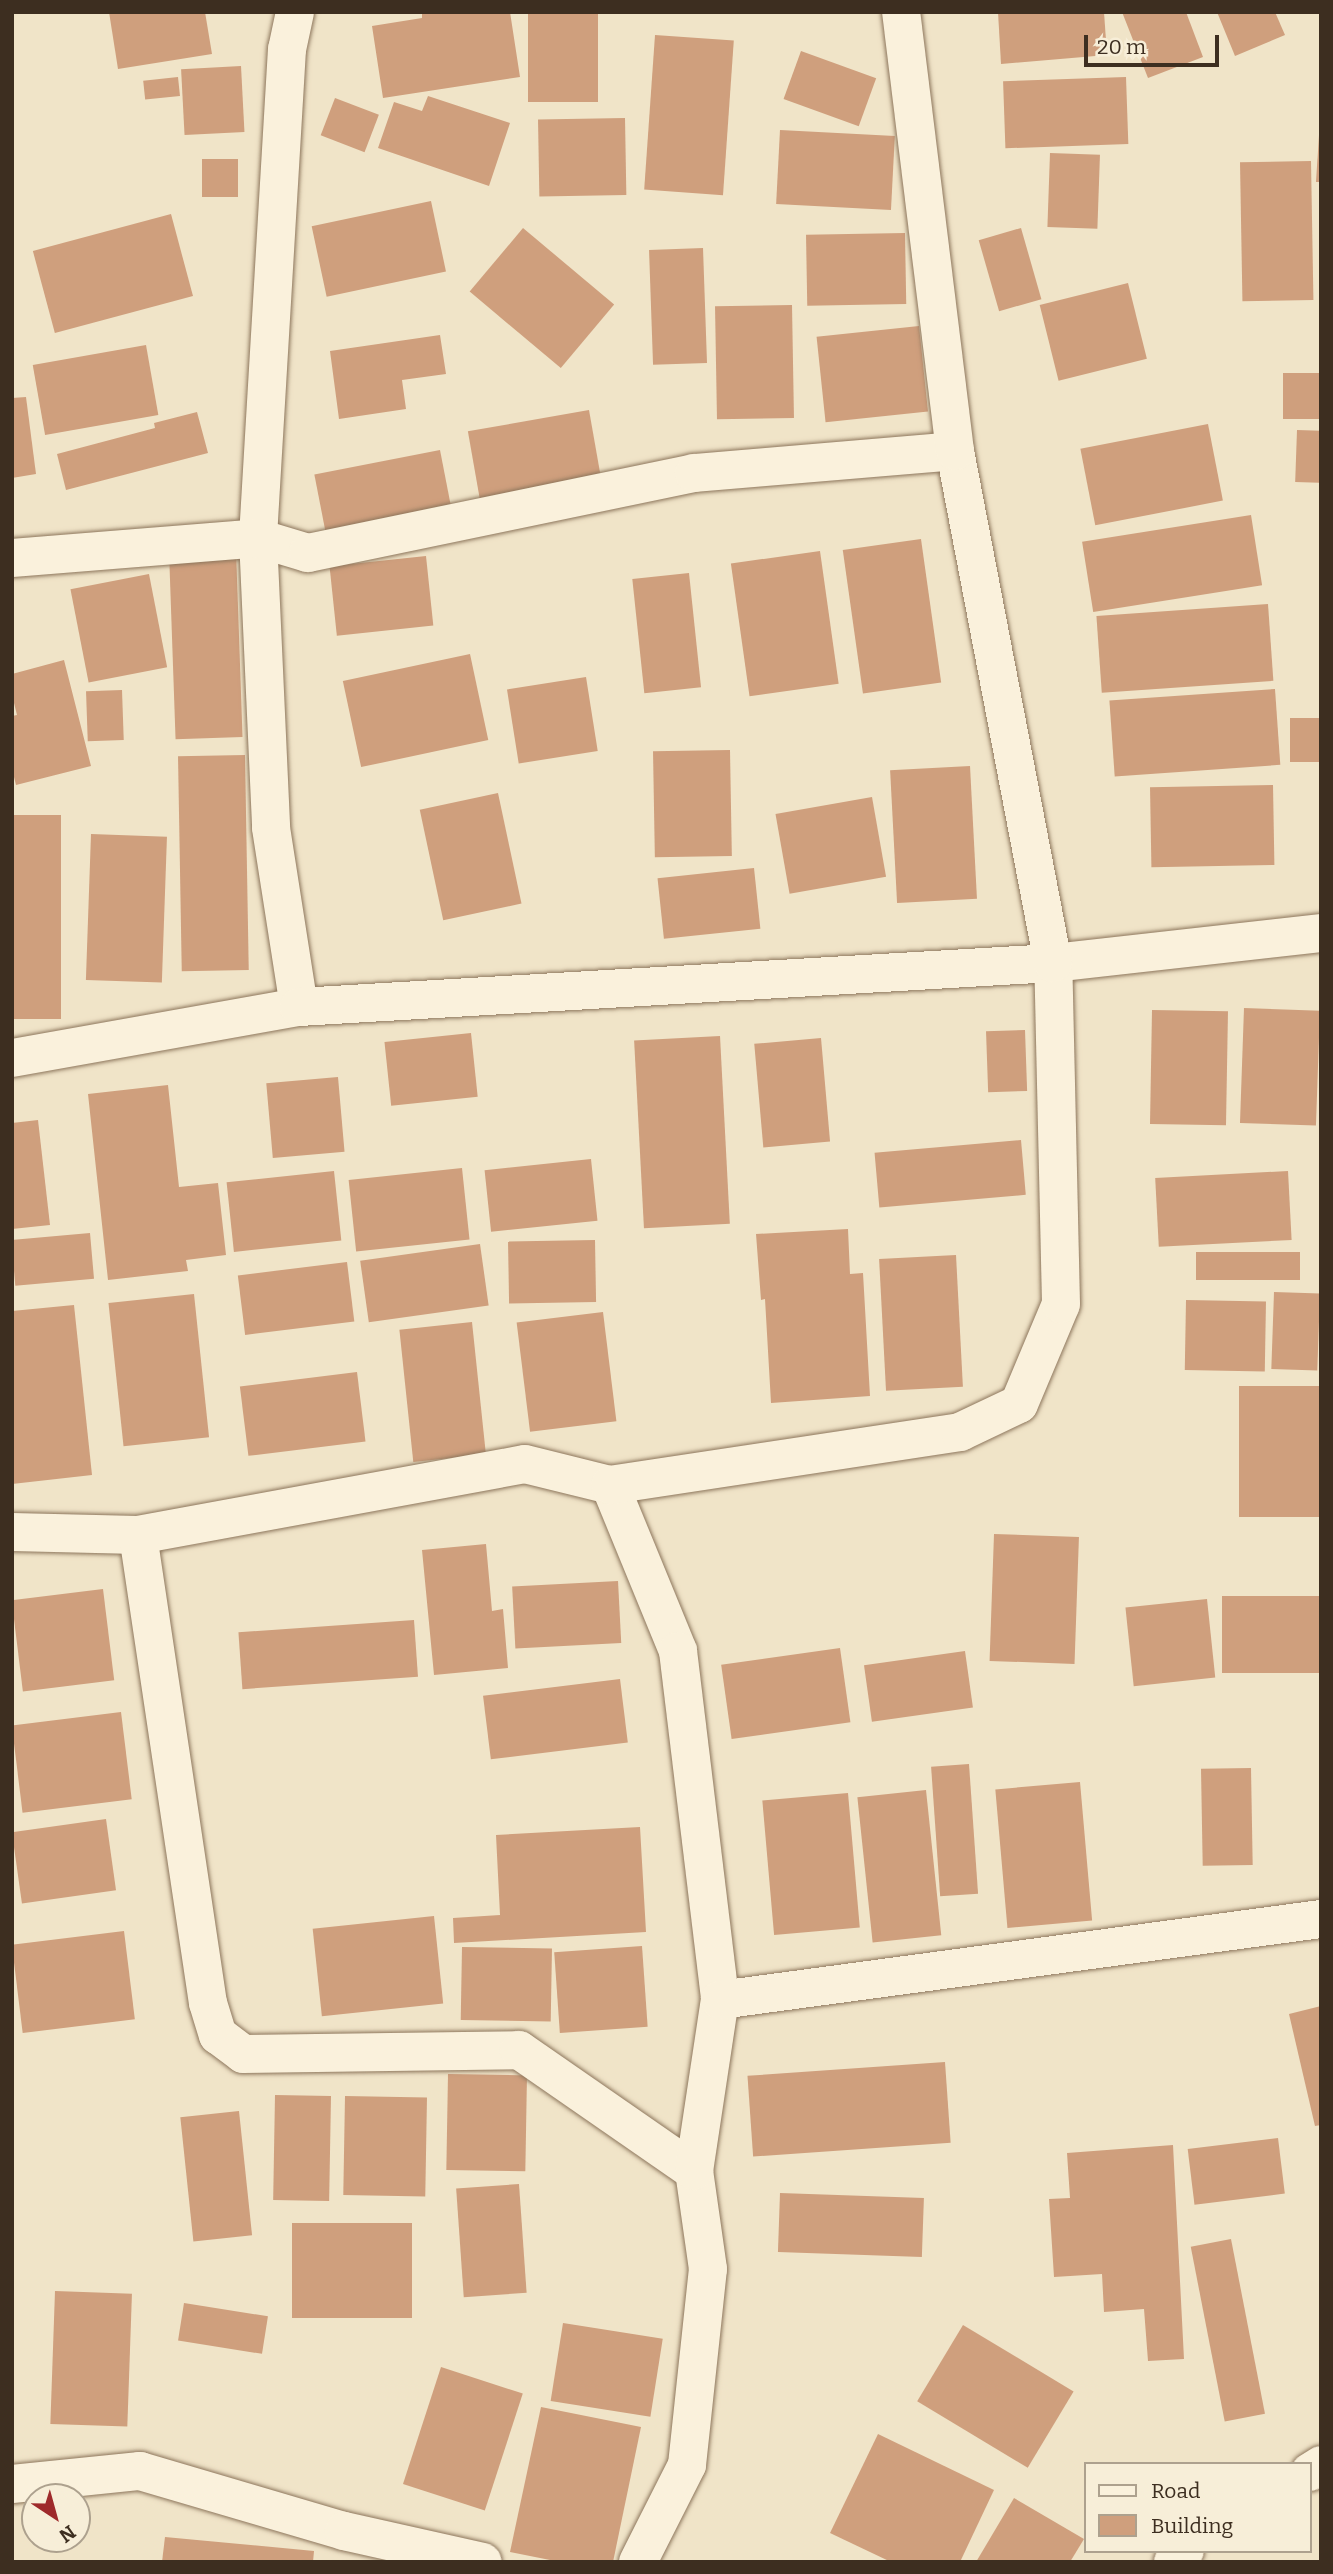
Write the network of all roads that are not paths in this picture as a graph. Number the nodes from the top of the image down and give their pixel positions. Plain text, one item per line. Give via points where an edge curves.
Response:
1 (295, 12) edge
2 (901, 12) edge
3 (955, 451) junction
4 (258, 538) junction
5 (12, 558) edge
6 (1321, 933) edge
7 (1053, 963) junction
8 (299, 1007) junction
9 (12, 1058) edge
10 (610, 1485) junction
11 (12, 1532) edge
12 (138, 1535) junction
13 (1321, 1919) edge
14 (720, 2000) junction
15 (694, 2171) junction
16 (12, 2484) edge
17 (340, 2546) edge
18 (483, 2562) edge
19 (638, 2562) edge

1 - 4 street via 287,49
2 - 3 street
3 - 4 street via 694,473 308,553
3 - 7 street
4 - 5 street
4 - 8 street via 271,828
6 - 7 street
7 - 8 street
7 - 10 street via 1061,1304 1019,1404 960,1432
8 - 9 street
10 - 12 street via 525,1464
10 - 14 street via 678,1651
11 - 12 street
12 - 15 street via 208,2003 218,2035 243,2054 519,2050
13 - 14 street
14 - 15 street
15 - 19 street via 708,2269 687,2465
16 - 17 street via 140,2471
17 - 18 street

